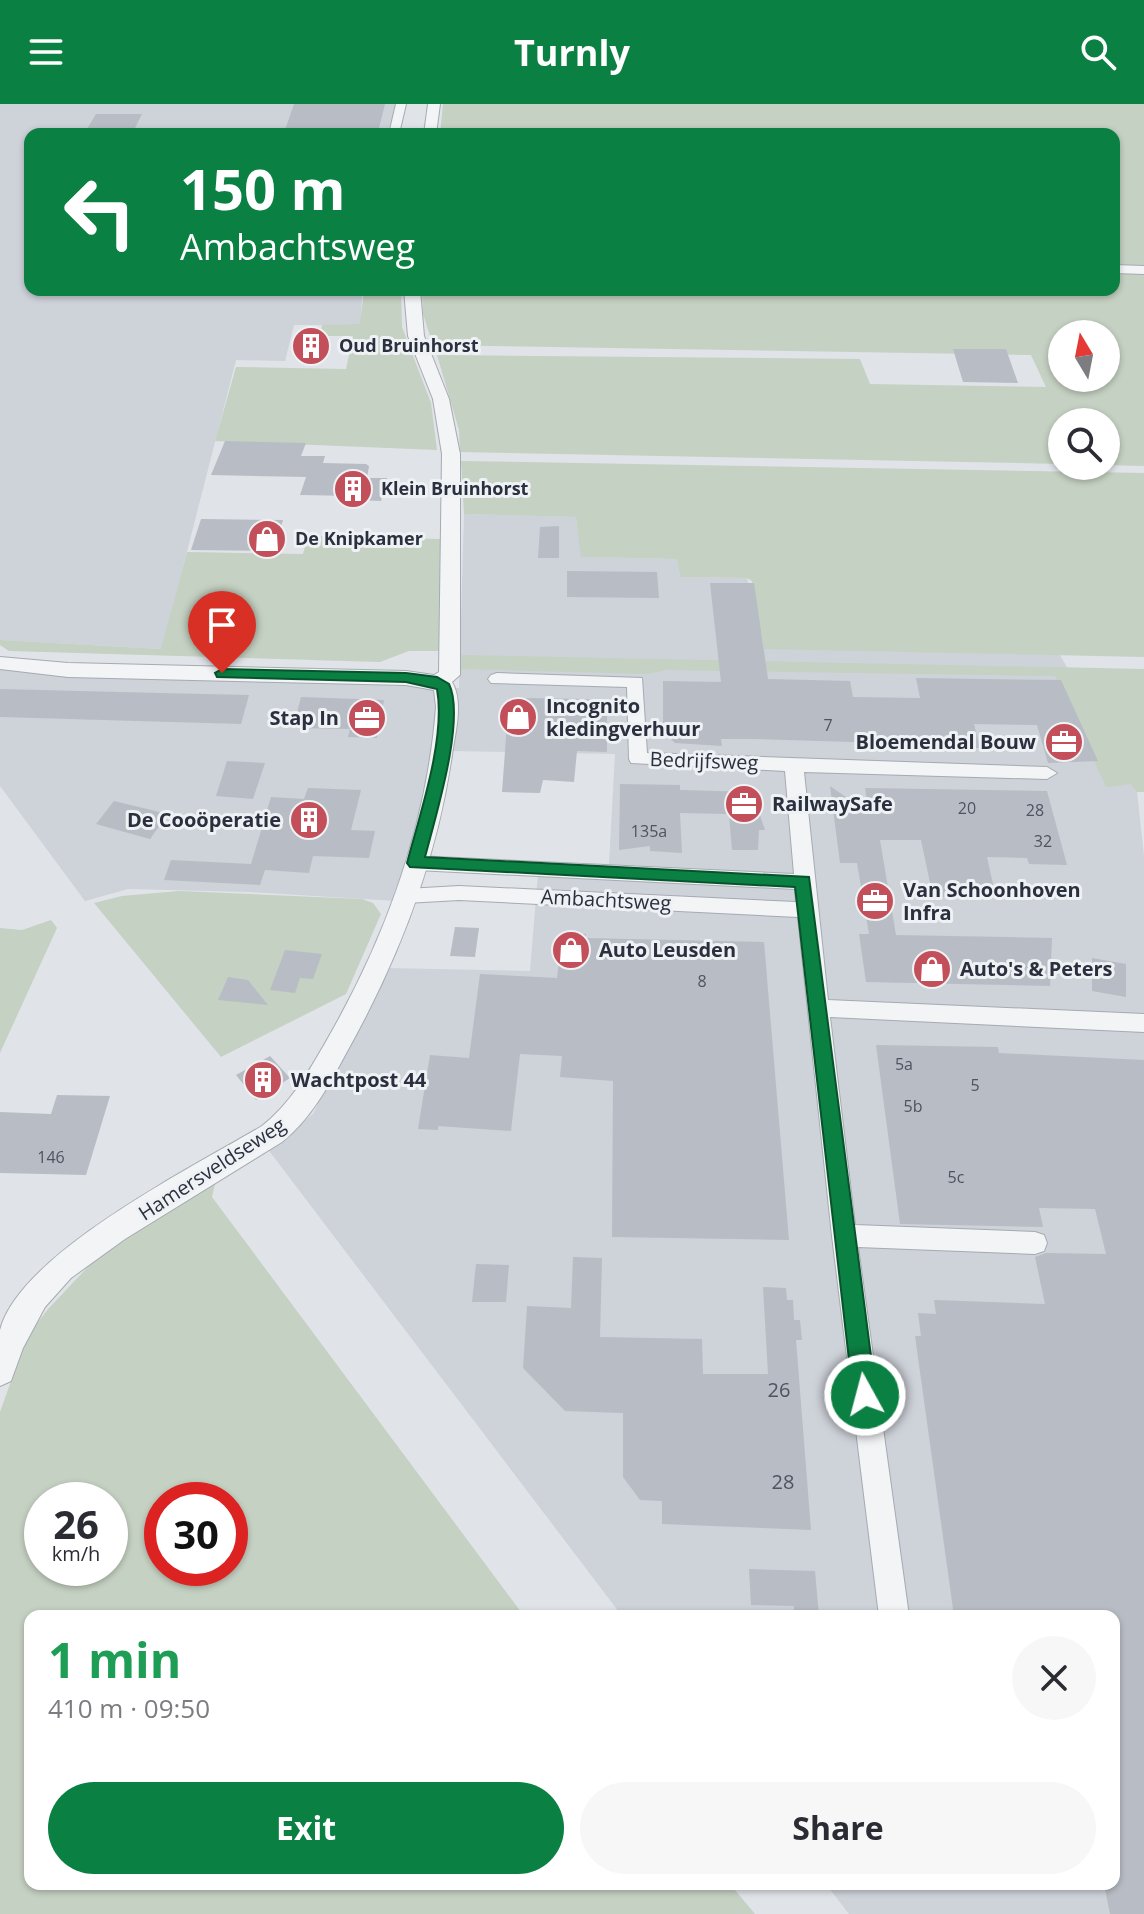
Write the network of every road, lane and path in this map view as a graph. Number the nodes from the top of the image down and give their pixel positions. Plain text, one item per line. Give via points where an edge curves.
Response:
1 (401, 104) edge
2 (434, 104) edge
3 (395, 128) edge
4 (431, 128) edge
5 (1120, 269) edge
6 (1144, 270) edge
7 (412, 296) edge
8 (0, 663) edge
9 (497, 679) dead end
10 (437, 682) junction
11 (794, 765) junction
12 (1047, 773) dead end
13 (416, 863) junction
14 (803, 882) junction
15 (406, 896) junction
16 (806, 910) junction
17 (819, 1008) junction
18 (1144, 1023) edge
19 (844, 1236) junction
20 (1035, 1243) dead end
21 (0, 1371) edge
22 (893, 1610) edge

1 - 3 street
2 - 4 street
5 - 6 street
7 - 10 street via 414,328 441,399 453,483 449,675
8 - 10 street via 68,670
9 - 11 street, Bedrijfsweg via 636,682 638,759
10 - 13 street, Hamersveldseweg via 444,687 447,702 440,765
11 - 12 street, Bedrijfsweg
11 - 14 street
13 - 14 street, Ambachtsweg
13 - 15 street, Hamersveldseweg
14 - 16 street
15 - 16 street, Ambachtsweg via 459,893
15 - 21 street, Hamersveldseweg via 370,988 292,1117 246,1152 60,1269 34,1297
16 - 17 street
17 - 18 street
17 - 19 street
19 - 20 street
19 - 22 street

